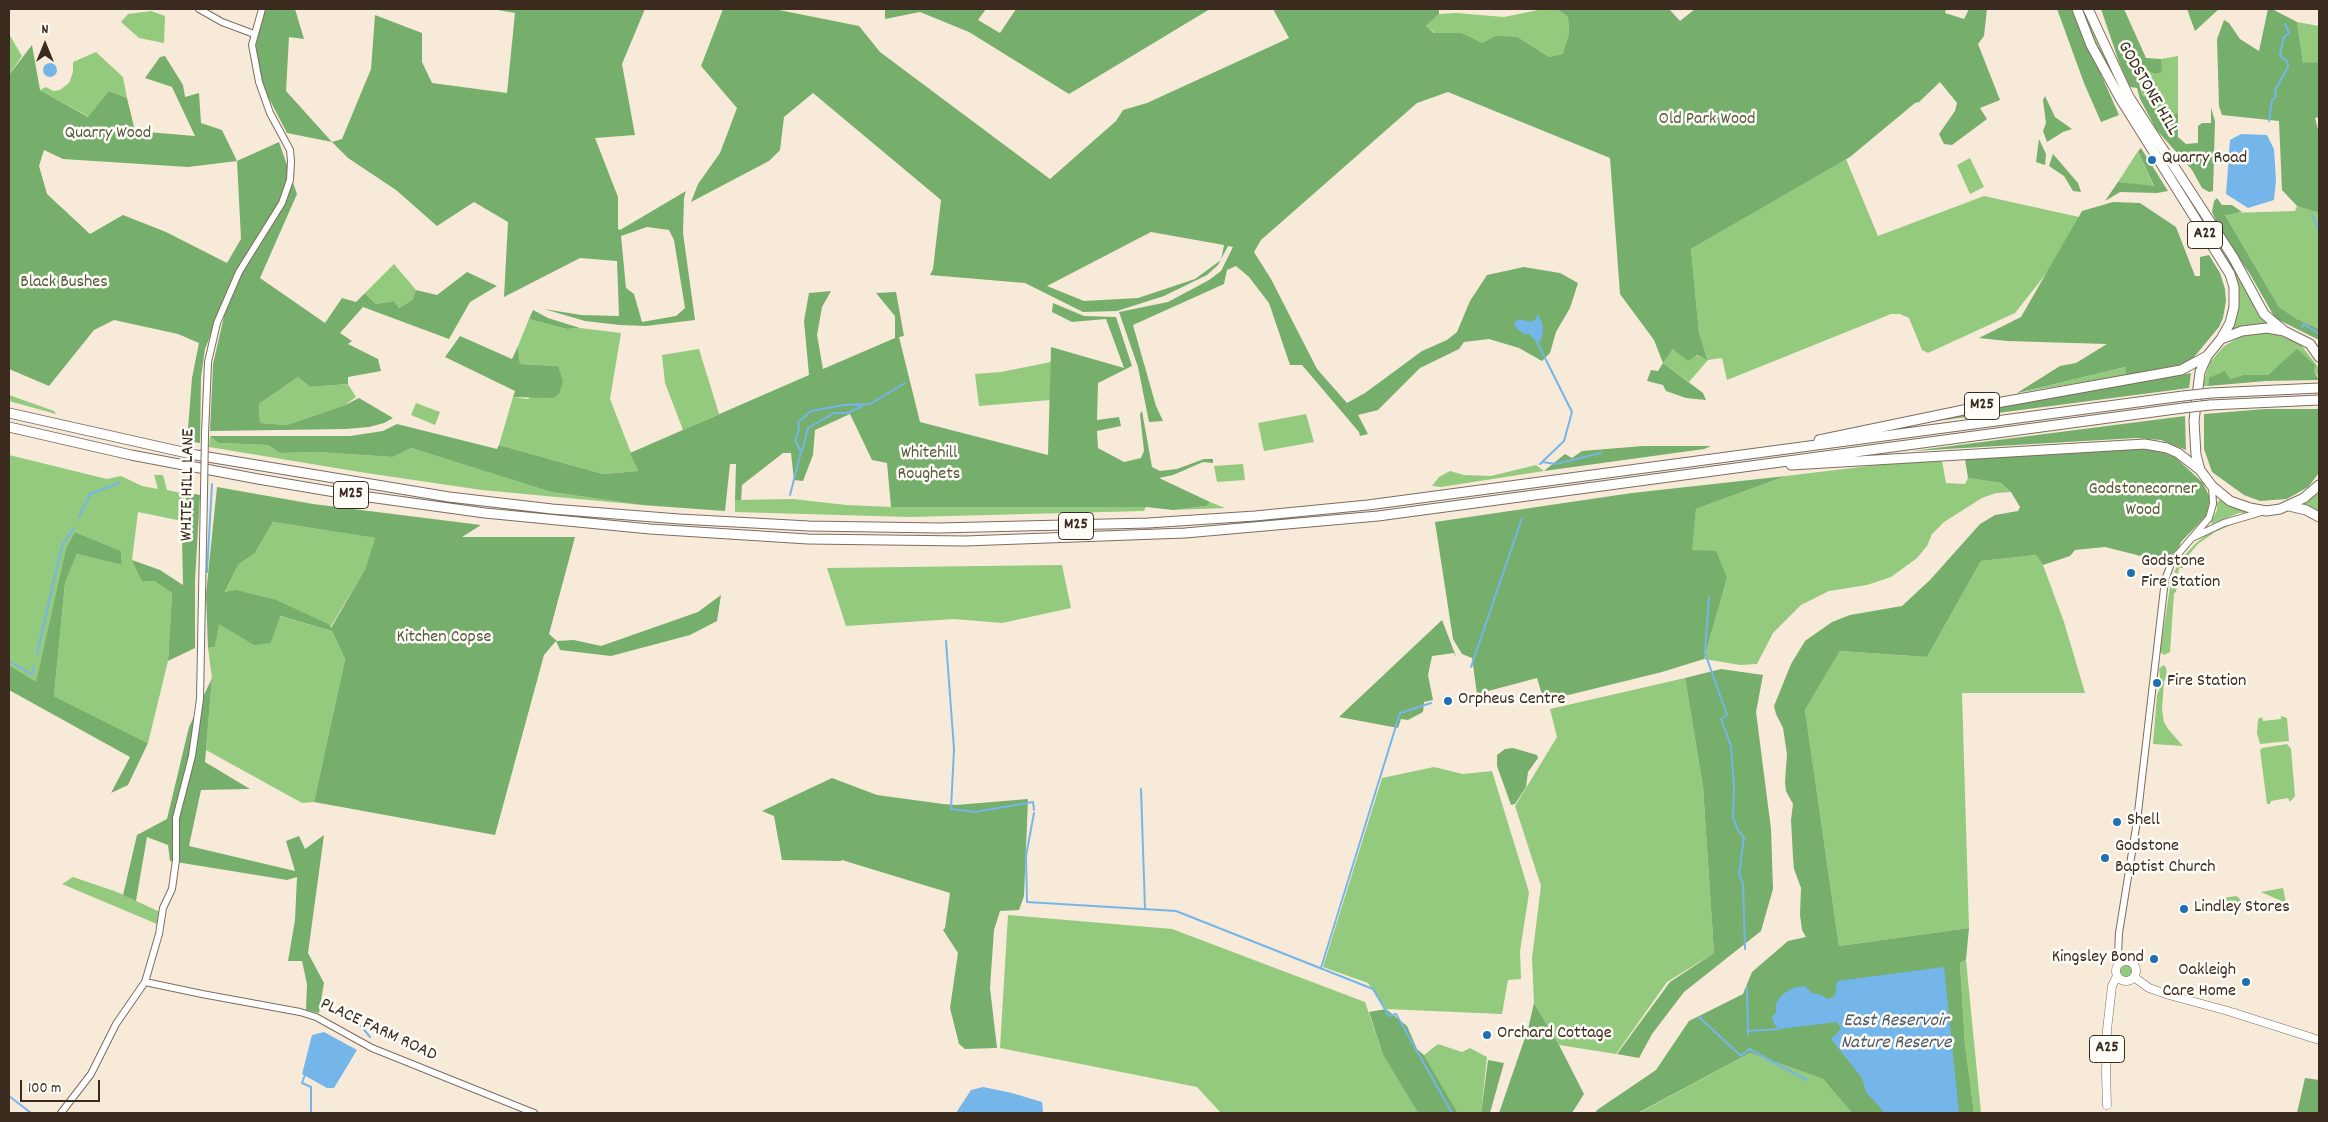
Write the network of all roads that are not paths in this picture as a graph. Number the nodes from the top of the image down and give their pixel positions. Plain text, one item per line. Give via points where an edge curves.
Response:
1 (199, 9) edge
2 (262, 9) edge
3 (2077, 9) edge
4 (2088, 9) edge
5 (254, 34) junction
6 (2284, 331) junction
7 (2221, 340) junction
8 (2310, 344) junction
9 (2319, 348) edge
10 (2207, 356) junction
11 (2319, 357) edge
12 (2318, 388) edge
13 (2319, 400) edge
14 (9, 412) edge
15 (9, 426) edge
16 (1755, 453) junction
17 (1735, 468) junction
18 (2200, 470) junction
19 (2319, 485) edge
20 (2212, 486) junction
21 (2289, 506) junction
22 (2266, 511) junction
23 (2319, 517) edge
24 (2194, 537) junction
25 (2121, 962) junction
26 (2117, 976) junction
27 (2134, 977) junction
28 (145, 982) junction
29 (2124, 982) junction
30 (2112, 993) junction
31 (2319, 1040) edge
32 (2107, 1105) dead end
33 (61, 1113) edge
34 (534, 1113) edge

1 - 5 street
2 - 5 street, WHITE HILL LANE
3 - 7 highway, GODSTONE HILL / A22 via 2091,45 2120,98 2230,274 2234,307
4 - 6 highway, GODSTONE HILL / A22 via 2129,97 2233,257 2264,314
5 - 28 street, WHITE HILL LANE, bridge via 252,45 259,82 270,113 290,150 290,180 282,203 239,272 218,323 208,362 200,699 192,756 176,818 172,889 163,908 160,934
6 - 7 highway via 2267,328 2242,331
6 - 8 highway
7 - 10 highway
8 - 9 highway
8 - 11 highway
10 - 16 highway, M25 via 2181,370 2002,402
10 - 18 highway via 2199,378 2194,421
12 - 16 highway, M25, bridge via 2183,396
13 - 17 highway, M25, bridge via 2182,408
14 - 16 highway, M25 via 196,455 449,497 654,518 871,528 1078,526 1264,515 1421,498
15 - 17 highway, M25 via 258,479 414,504 616,526 835,540 1051,540 1286,526
17 - 18 highway, M25 via 2145,444 2178,453
18 - 20 highway
19 - 21 highway
20 - 22 highway via 2230,501
20 - 24 street via 2212,511
21 - 22 highway
21 - 23 highway
22 - 24 street via 2224,523
24 - 25 street via 2172,561 2163,592 2136,829 2119,933 2118,955
25 - 26 main road via 2116,969
25 - 27 main road via 2133,964
26 - 29 main road
26 - 30 main road, A25
27 - 29 main road
27 - 31 main road via 2149,988 2169,995 2228,1010
28 - 33 street, WHITE HILL LANE via 116,1024 91,1074
28 - 34 street, PLACE FARM ROAD via 308,1014 372,1048
29 - 30 main road
30 - 32 main road, A25

